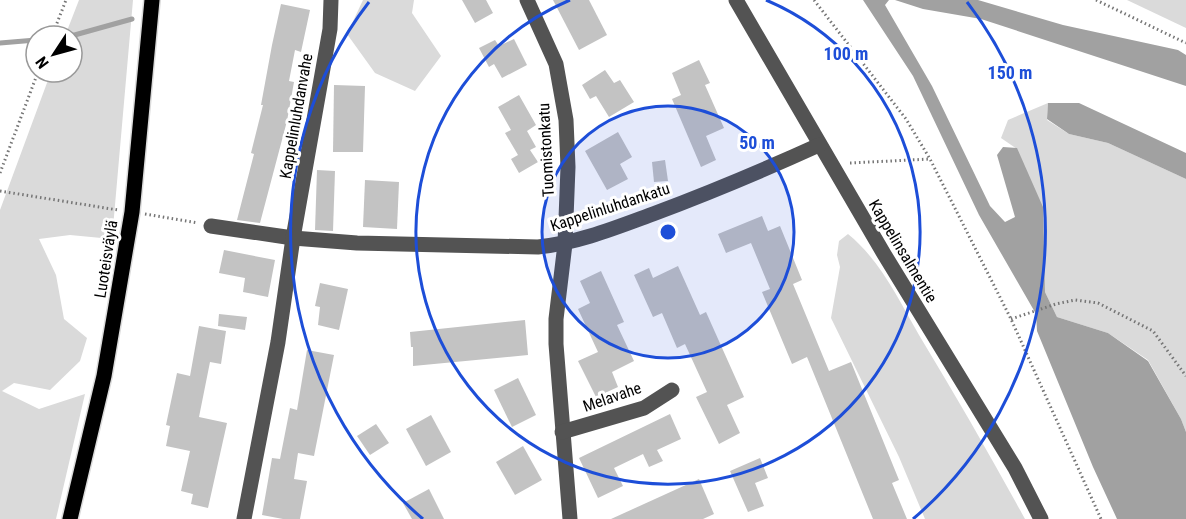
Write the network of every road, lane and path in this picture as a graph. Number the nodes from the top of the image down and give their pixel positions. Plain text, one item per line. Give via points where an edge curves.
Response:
1 (66, 0) edge
2 (152, 0) edge
3 (331, 0) edge
4 (527, 0) edge
5 (736, 0) edge
6 (814, 0) edge
7 (1096, 0) edge
8 (57, 24) edge
9 (1186, 43) edge
10 (33, 84) edge
11 (819, 145) junction
12 (930, 159) junction
13 (830, 164) junction
14 (0, 173) edge
15 (0, 191) edge
16 (132, 212) junction
17 (212, 226) joint
18 (292, 238) junction
19 (565, 244) junction
20 (1011, 319) junction
21 (1186, 376) edge
22 (672, 390) dead end
23 (562, 432) junction
24 (70, 519) edge
25 (244, 519) edge
26 (570, 519) edge
27 (1041, 519) edge
28 (1101, 519) edge

1 - 8 path
2 - 16 main road, Luoteisväylä
3 - 18 street, Kappelinluhdanvahe via 330,29
4 - 19 street, Tuomistonkatu via 556,64 566,120
5 - 11 street, Kappelinsalmentie
6 - 12 path via 906,119
7 - 9 path
10 - 14 path
11 - 13 street, Kappelinsalmentie
11 - 19 street, Kappelinluhdankatu via 690,200
12 - 13 path
12 - 20 path
13 - 27 street, Kappelinsalmentie via 1015,468
15 - 16 path
16 - 17 path
16 - 24 main road, Luoteisväylä via 104,376
17 - 18 street, Kappelinluhdankatu
18 - 19 street, Kappelinluhdankatu via 515,247
18 - 25 street via 278,342
19 - 23 street, Tuomistonkatu via 555,319
20 - 21 path via 1075,300 1098,303 1153,331
20 - 28 path
22 - 23 street, Melavahe via 644,408
23 - 26 street, Tuomistonkatu

